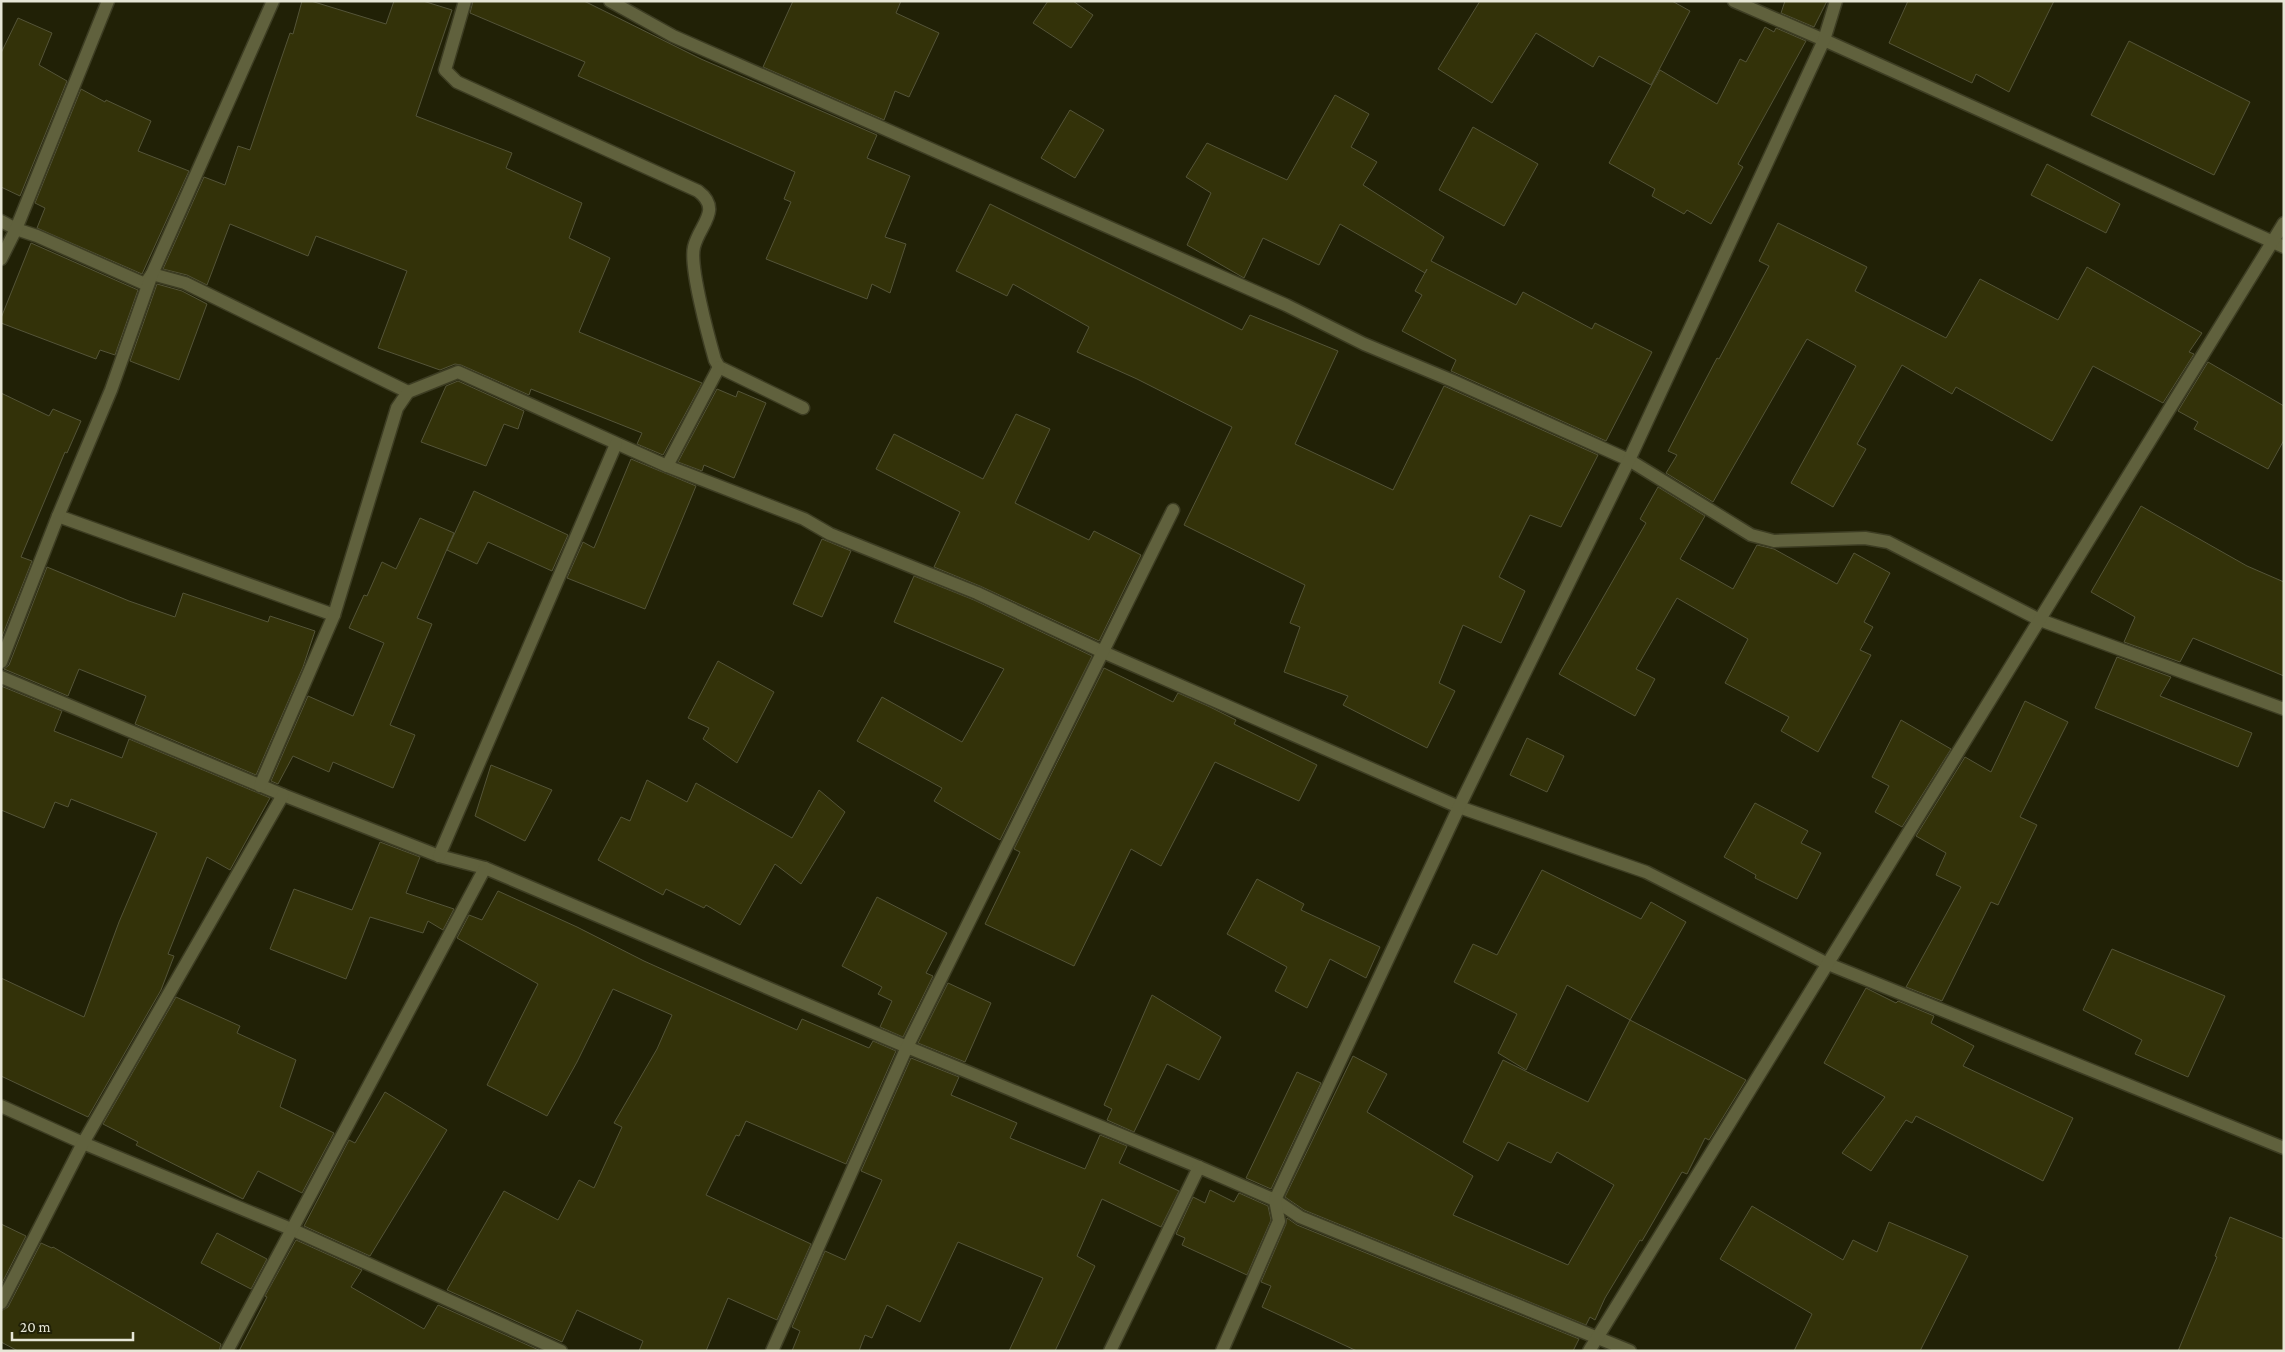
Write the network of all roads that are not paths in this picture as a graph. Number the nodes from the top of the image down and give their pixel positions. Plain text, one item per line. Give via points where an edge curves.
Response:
1 (108, 1) edge
2 (273, 1) edge
3 (465, 1) edge
4 (610, 1) edge
5 (1734, 1) edge
6 (1836, 1) edge
7 (1824, 40) junction
8 (1, 221) edge
9 (2284, 223) edge
10 (16, 229) junction
11 (2278, 245) edge
12 (1, 259) edge
13 (152, 274) junction
14 (719, 367) junction
15 (408, 392) junction
16 (803, 408) dead end
17 (616, 444) junction
18 (1629, 460) junction
19 (667, 466) junction
20 (1173, 510) dead end
21 (58, 516) junction
22 (334, 615) junction
23 (2040, 620) junction
24 (1103, 652) junction
25 (1, 662) edge
26 (1, 678) edge
27 (2284, 709) edge
28 (260, 786) junction
29 (283, 795) junction
30 (1459, 806) junction
31 (439, 856) junction
32 (485, 868) junction
33 (1828, 964) junction
34 (907, 1047) junction
35 (1, 1106) edge
36 (83, 1143) junction
37 (2284, 1148) edge
38 (1199, 1167) junction
39 (1275, 1200) junction
40 (291, 1229) junction
41 (1, 1303) edge
42 (1597, 1338) junction
43 (226, 1351) edge
44 (561, 1351) edge
45 (772, 1351) edge
46 (1110, 1351) edge
47 (1222, 1351) edge
48 (1589, 1351) edge
49 (1630, 1351) edge

1 - 10 street
2 - 13 street
3 - 14 street via 445,70 457,82 708,198 711,209 693,248 694,270
4 - 18 street via 673,36 1286,305 1364,344
5 - 7 street
6 - 7 street
7 - 11 street
7 - 18 street
8 - 10 street
9 - 11 street
10 - 12 street
10 - 13 street via 145,284
11 - 23 street
13 - 15 street via 185,283
13 - 21 street via 111,390
14 - 16 street
14 - 19 street
15 - 17 street via 458,372
15 - 22 street via 397,408
17 - 19 street
17 - 31 street
18 - 23 street via 1751,535 1774,541 1865,538 1888,542
18 - 30 street
19 - 24 street via 804,519 830,534 977,593
20 - 24 street
21 - 22 street
21 - 25 street
22 - 28 street
23 - 27 street
23 - 33 street
24 - 30 street
24 - 34 street
26 - 28 street
28 - 29 street
29 - 31 street
29 - 36 street
30 - 33 street via 1646,872
30 - 39 street
31 - 32 street
32 - 34 street
32 - 40 street
33 - 37 street
33 - 42 street
34 - 38 street
34 - 45 street
35 - 36 street
36 - 40 street
36 - 41 street
38 - 39 street
38 - 46 street
39 - 42 street via 1300,1217
39 - 47 street via 1279,1221
40 - 43 street
40 - 44 street
42 - 48 street
42 - 49 street

